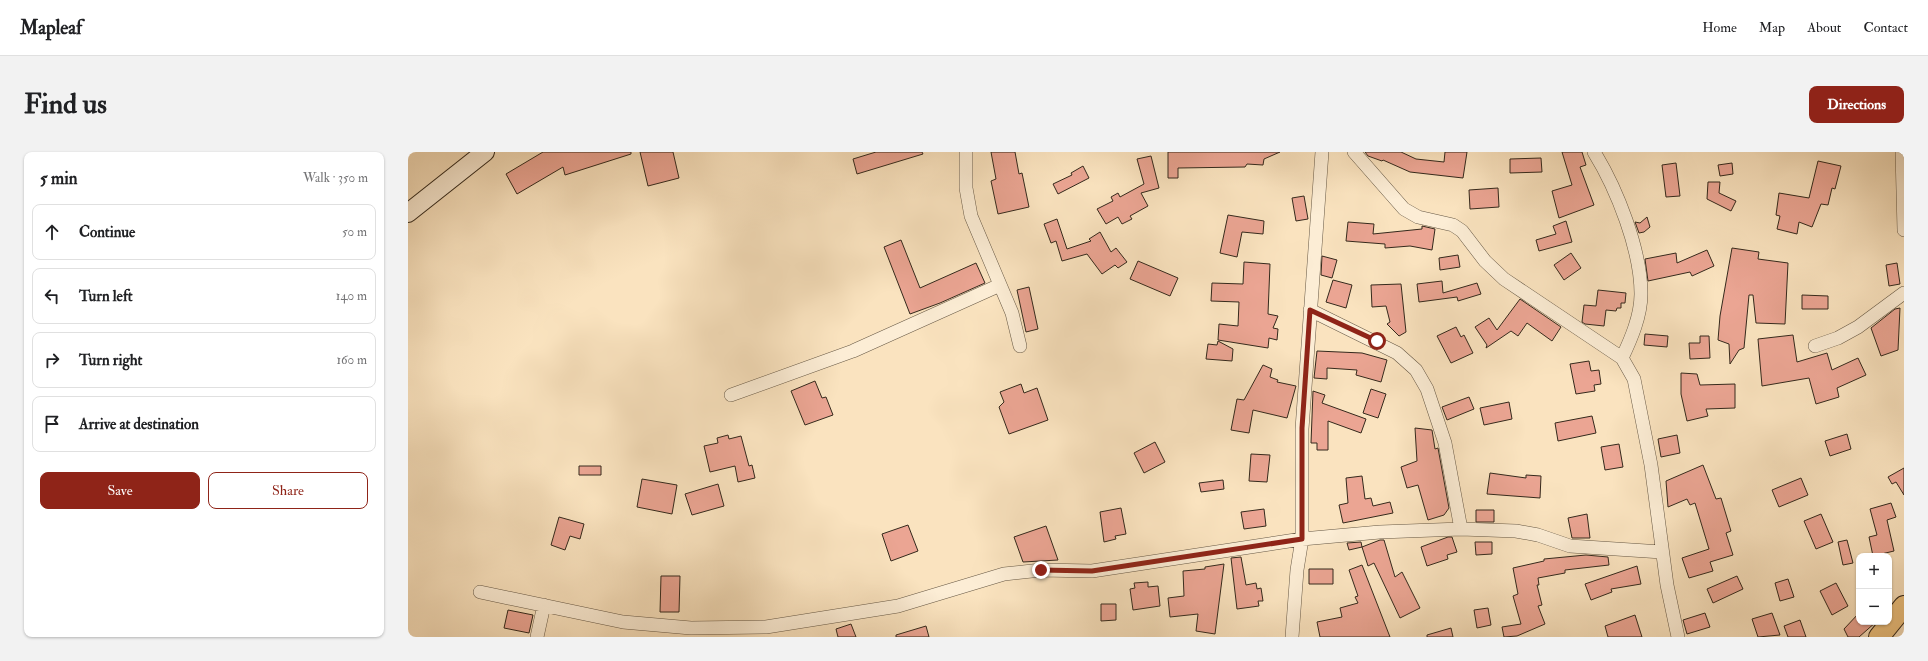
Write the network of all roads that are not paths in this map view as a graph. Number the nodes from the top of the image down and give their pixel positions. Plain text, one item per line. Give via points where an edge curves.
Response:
1 (485, 152) edge
2 (966, 152) edge
3 (1322, 152) edge
4 (1354, 152) edge
5 (1594, 152) edge
6 (1902, 152) edge
7 (408, 213) edge
8 (1904, 230) edge
9 (1000, 285) junction
10 (1904, 293) edge
11 (1310, 310) junction
12 (1020, 346) dead end
13 (1815, 346) dead end
14 (1622, 358) junction
15 (731, 395) dead end
16 (1461, 529) junction
17 (1302, 539) junction
18 (1662, 552) junction
19 (480, 592) dead end
20 (544, 605) junction
21 (1904, 606) edge
22 (537, 637) edge
23 (1292, 637) edge
24 (1678, 637) edge
25 (1879, 637) edge

1 - 7 main road
2 - 9 street via 966,188 971,216
3 - 11 street
4 - 14 street via 1404,209 1418,217 1453,225 1462,231 1485,261 1504,279
5 - 14 street via 1618,198 1638,260 1641,294 1631,341
6 - 8 street
9 - 12 street via 1012,313
9 - 15 street via 853,351
10 - 13 street via 1858,327
11 - 16 street via 1390,349 1416,370 1427,389 1445,443
11 - 17 street via 1302,428
14 - 18 street via 1634,380 1652,465
16 - 17 street via 1380,532
16 - 18 street via 1516,531 1538,535 1570,546
17 - 20 street via 1092,571 1041,570 1004,574 898,606 766,627 691,628 631,622
17 - 23 street
18 - 24 street
19 - 20 street
20 - 22 street
21 - 25 main road

